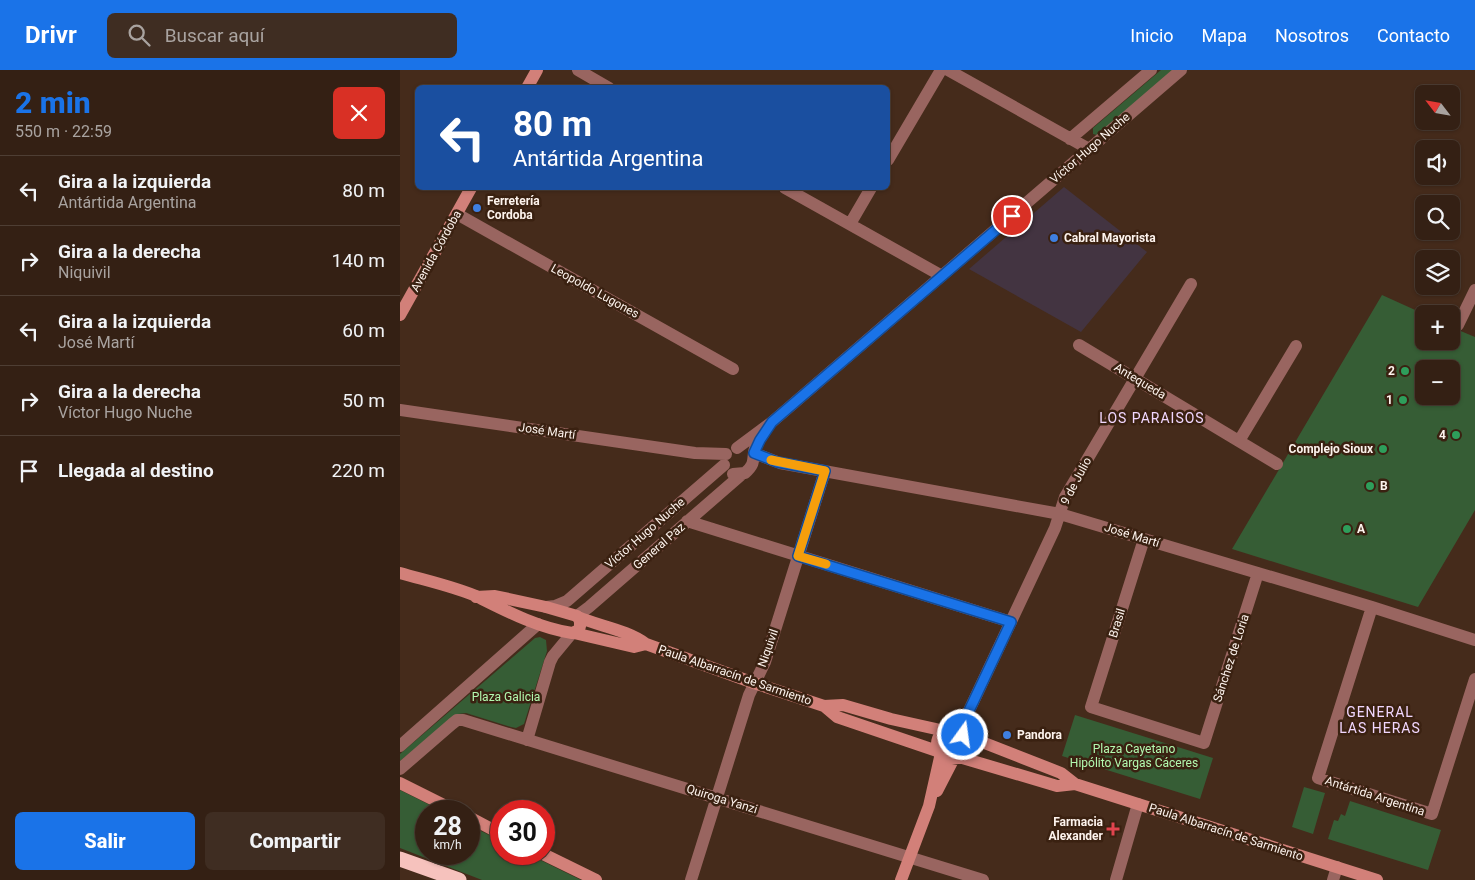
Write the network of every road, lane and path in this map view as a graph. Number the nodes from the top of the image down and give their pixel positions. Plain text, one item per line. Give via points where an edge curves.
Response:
1 (537, 70) edge
2 (578, 70) edge
3 (940, 70) edge
4 (948, 70) edge
5 (1151, 70) edge
6 (1181, 70) edge
7 (529, 85) edge
8 (604, 85) edge
9 (1070, 139) junction
10 (1089, 149) junction
11 (890, 157) edge
12 (470, 190) edge
13 (789, 190) edge
14 (871, 190) edge
15 (457, 214) junction
16 (850, 224) junction
17 (942, 276) junction
18 (1191, 284) dead end
19 (1475, 290) edge
20 (400, 315) edge
21 (1460, 320) edge
22 (1079, 345) dead end
23 (1296, 346) dead end
24 (733, 369) dead end
25 (1135, 378) junction
26 (400, 410) edge
27 (772, 422) junction
28 (1239, 441) junction
29 (753, 457) junction
30 (728, 458) junction
31 (1277, 464) dead end
32 (825, 471) junction
33 (741, 474) junction
34 (1060, 514) junction
35 (687, 521) junction
36 (1144, 539) junction
37 (798, 556) junction
38 (400, 573) edge
39 (1258, 573) junction
40 (476, 597) junction
41 (544, 607) junction
42 (565, 607) junction
43 (1372, 607) junction
44 (577, 617) junction
45 (1011, 622) junction
46 (537, 624) junction
47 (571, 633) junction
48 (1475, 640) edge
49 (646, 644) junction
50 (1475, 679) edge
51 (754, 683) junction
52 (824, 706) junction
53 (957, 733) junction
54 (527, 740) junction
55 (1204, 743) joint
56 (400, 746) edge
57 (940, 752) junction
58 (957, 758) junction
59 (400, 768) edge
60 (400, 783) edge
61 (1075, 784) junction
62 (717, 798) junction
63 (434, 800) edge
64 (1138, 804) junction
65 (928, 806) junction
66 (910, 857) junction
67 (400, 859) edge
68 (555, 860) edge
69 (400, 865) edge
70 (1337, 867) junction
71 (431, 880) edge
72 (459, 880) edge
73 (596, 880) edge
74 (690, 880) edge
75 (901, 880) edge
76 (983, 880) edge
77 (1116, 880) edge
78 (1333, 880) edge
79 (1377, 880) edge

1 - 7 main road
2 - 8 street
3 - 11 street
4 - 9 street
5 - 9 street, Víctor Hugo Nuche
6 - 10 street, Víctor Hugo Nuche
9 - 10 street
10 - 17 street, Víctor Hugo Nuche
12 - 15 main road, Avenida Córdoba
13 - 16 street
14 - 16 street
15 - 20 main road, Avenida Córdoba
15 - 24 street, Leopoldo Lugones
16 - 17 street
17 - 27 street, Víctor Hugo Nuche
18 - 25 street, 9 de Julio
19 - 21 street
22 - 25 street, Antequeda
23 - 28 street
25 - 28 street, Antequeda
25 - 34 street, 9 de Julio via 1065,498
26 - 30 street, José Martí
27 - 29 street, Víctor Hugo Nuche
27 - 30 street, Víctor Hugo Nuche
28 - 31 street, Antequeda
29 - 30 street via 748,449
29 - 32 street, José Martí
29 - 33 street, General Paz via 748,471
30 - 33 street via 730,472
30 - 42 street, Víctor Hugo Nuche
32 - 34 street, José Martí
32 - 37 street, Niquivil
33 - 35 street, General Paz
34 - 36 street, José Martí
34 - 45 street, 9 de Julio
35 - 37 street
35 - 44 street, General Paz
36 - 39 street, José Martí
36 - 55 street, Brasil via 1091,708
37 - 45 street
37 - 51 street, Niquivil via 765,662
38 - 40 main road
39 - 43 street, José Martí
39 - 55 street, Sánchez de Loria
40 - 41 main road via 495,596
40 - 46 main road
41 - 42 main road, Paula Albarracín de Sarmiento
41 - 46 main road via 534,612
42 - 44 main road, Paula Albarracín de Sarmiento
42 - 47 street
43 - 48 street, José Martí
43 - 50 street, Antártida Argentina via 1318,778 1432,814
44 - 47 main road via 579,630
44 - 49 main road, Paula Albarracín de Sarmiento via 637,637
45 - 53 street, 9 de Julio
46 - 47 main road, Paula Albarracín de Sarmiento
46 - 56 street
47 - 49 main road, Paula Albarracín de Sarmiento via 634,647
47 - 54 street via 550,662
49 - 51 main road, Paula Albarracín de Sarmiento
51 - 52 main road, Paula Albarracín de Sarmiento
51 - 62 street, Niquivil
52 - 53 main road, Paula Albarracín de Sarmiento via 842,705
52 - 57 main road, Paula Albarracín de Sarmiento via 838,717
53 - 57 main road via 938,741
53 - 58 main road via 967,746
53 - 61 main road, Paula Albarracín de Sarmiento via 1062,773
54 - 59 street, Quiroga Yanzi via 460,720
54 - 62 street, Quiroga Yanzi
57 - 58 main road via 946,758
57 - 65 main road
58 - 61 main road, Paula Albarracín de Sarmiento via 1057,786
58 - 65 main road
60 - 63 main road
61 - 64 main road, Paula Albarracín de Sarmiento
62 - 66 street, Quiroga Yanzi
62 - 74 street, Niquivil
64 - 70 main road, Paula Albarracín de Sarmiento
64 - 77 street
65 - 66 main road
66 - 75 main road
66 - 76 street, Quiroga Yanzi
67 - 72 highway
68 - 73 main road
69 - 71 highway
70 - 78 street
70 - 79 main road, Paula Albarracín de Sarmiento

